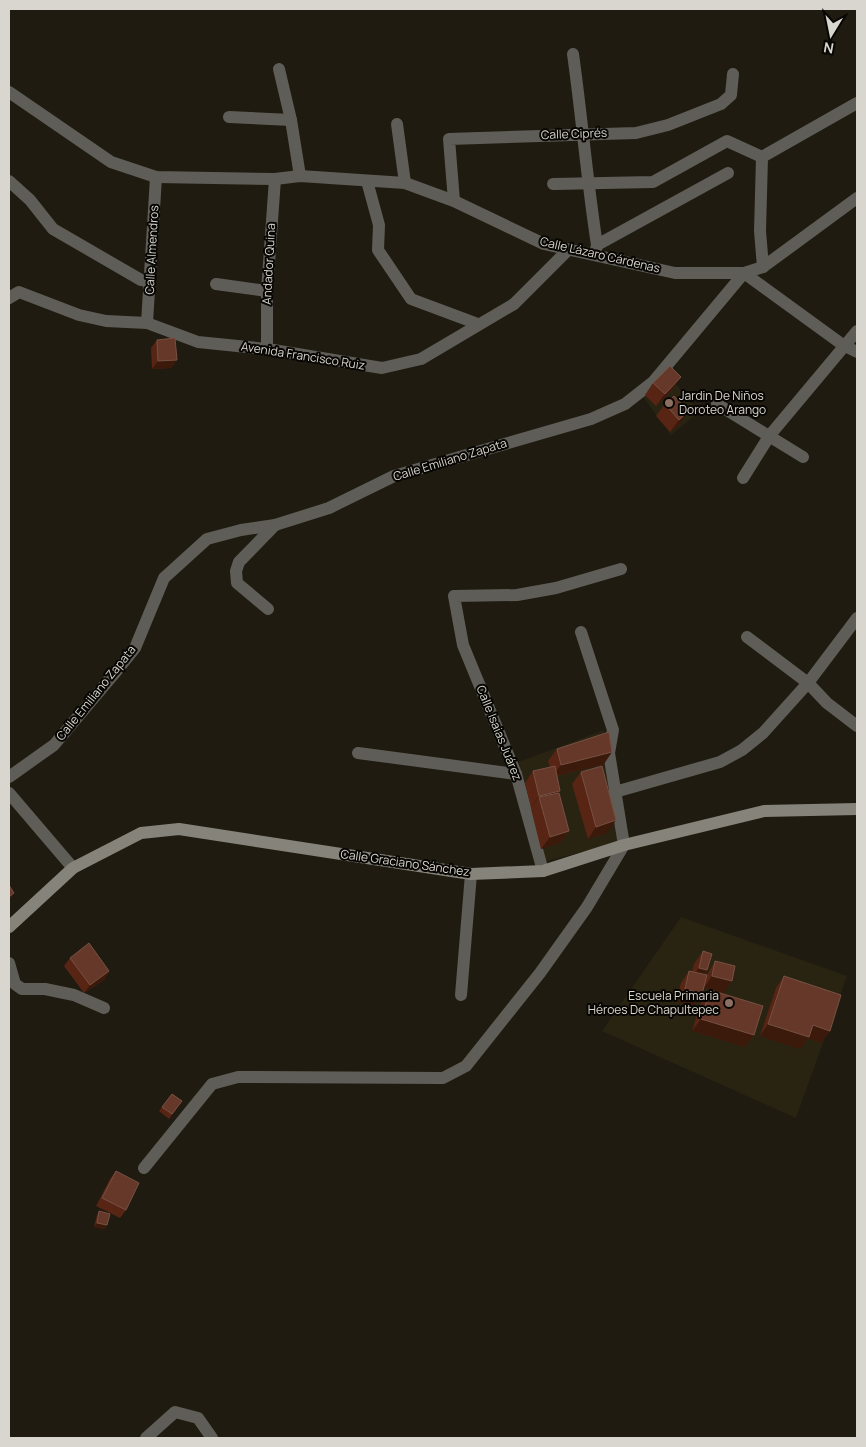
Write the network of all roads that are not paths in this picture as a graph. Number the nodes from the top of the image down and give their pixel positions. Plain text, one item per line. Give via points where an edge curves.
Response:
1 (573, 54) dead end
2 (279, 69) dead end
3 (733, 74) dead end
4 (9, 92) edge
5 (857, 103) edge
6 (229, 117) dead end
7 (291, 120) junction
8 (397, 124) dead end
9 (584, 134) junction
10 (762, 157) junction
11 (728, 173) dead end
12 (300, 176) junction
13 (156, 177) junction
14 (275, 180) junction
15 (9, 181) edge
16 (367, 181) junction
17 (587, 182) junction
18 (405, 183) junction
19 (553, 184) dead end
20 (857, 198) edge
21 (454, 201) junction
22 (596, 249) junction
23 (568, 250) junction
24 (763, 267) junction
25 (744, 273) junction
26 (150, 282) junction
27 (216, 284) dead end
28 (267, 292) junction
29 (9, 298) edge
30 (147, 323) junction
31 (478, 324) junction
32 (857, 332) edge
33 (843, 346) junction
34 (267, 349) junction
35 (857, 352) edge
36 (717, 404) dead end
37 (770, 435) junction
38 (803, 457) dead end
39 (743, 478) dead end
40 (275, 525) junction
41 (621, 569) dead end
42 (268, 609) dead end
43 (857, 618) edge
44 (581, 632) dead end
45 (747, 637) dead end
46 (808, 683) junction
47 (857, 726) edge
48 (358, 753) dead end
49 (516, 774) junction
50 (9, 777) edge
51 (615, 792) junction
52 (9, 793) edge
53 (857, 809) edge
54 (624, 845) junction
55 (74, 868) junction
56 (543, 871) junction
57 (471, 874) junction
58 (9, 927) edge
59 (9, 963) edge
60 (462, 995) dead end
61 (104, 1008) dead end
62 (144, 1168) dead end
63 (146, 1438) edge
64 (212, 1438) edge

1 - 9 street
2 - 7 street
3 - 9 street, Calle Ciprés via 731,95 721,104 668,125 636,133
4 - 13 street, Calle Lázaro Cárdenas via 111,162
5 - 10 street
6 - 7 street
7 - 12 street
8 - 18 street
9 - 17 street
9 - 21 street, Calle Ciprés via 450,139
10 - 17 street via 727,141 653,182
10 - 24 street via 760,231
11 - 22 street
12 - 14 street, Calle Lázaro Cárdenas
12 - 16 street, Calle Lázaro Cárdenas
13 - 14 street, Calle Lázaro Cárdenas
13 - 26 street, Calle Almendros
14 - 28 street, Andador Quina
15 - 26 street via 30,200 53,229 141,280
16 - 18 street, Calle Lázaro Cárdenas
16 - 31 street via 378,225 378,250 411,299
17 - 19 street
17 - 22 street
18 - 21 street, Calle Lázaro Cárdenas
20 - 24 street, Calle Lázaro Cárdenas
21 - 23 street, Calle Lázaro Cárdenas via 544,244
22 - 23 street, Calle Lázaro Cárdenas
22 - 25 street, Calle Lázaro Cárdenas via 676,273
23 - 31 street, Avenida Francisco Ruiz via 514,304
24 - 25 street, Calle Lázaro Cárdenas
25 - 33 street
25 - 40 street, Calle Emiliano Zapata via 654,382 625,404 591,419 394,476 329,508
26 - 30 street, Calle Almendros
27 - 28 street
28 - 34 street, Andador Quina
29 - 30 street, Avenida Francisco Ruiz via 20,292 79,315 106,321
30 - 34 street, Avenida Francisco Ruiz via 198,342
31 - 34 street, Avenida Francisco Ruiz via 421,359 382,368
32 - 33 street
33 - 35 street
33 - 37 street
36 - 37 street
37 - 38 street
37 - 39 street
40 - 42 street via 239,562 236,571 237,583
40 - 50 street, Calle Emiliano Zapata via 207,539 164,578 135,648 54,745
41 - 49 street, Calle Isaias Juárez via 556,588 517,595 454,596 463,645
43 - 46 street
44 - 51 street via 613,730 609,754
45 - 46 street
46 - 47 street via 827,704
46 - 51 street via 763,733 742,750 720,762
48 - 49 street
49 - 56 street, Calle Isaias Juárez
51 - 54 street
52 - 55 street
53 - 54 street, Calle Graciano Sánchez via 764,811
54 - 56 street, Calle Graciano Sánchez
54 - 62 street via 587,907 540,973 466,1066 443,1078 238,1077 212,1084
55 - 57 street, Calle Graciano Sánchez via 141,832 179,829
55 - 58 street, Calle Graciano Sánchez
56 - 57 street, Calle Graciano Sánchez
57 - 60 street
59 - 61 street via 15,984 22,989 45,989 74,995
63 - 64 street via 176,1412 198,1418

